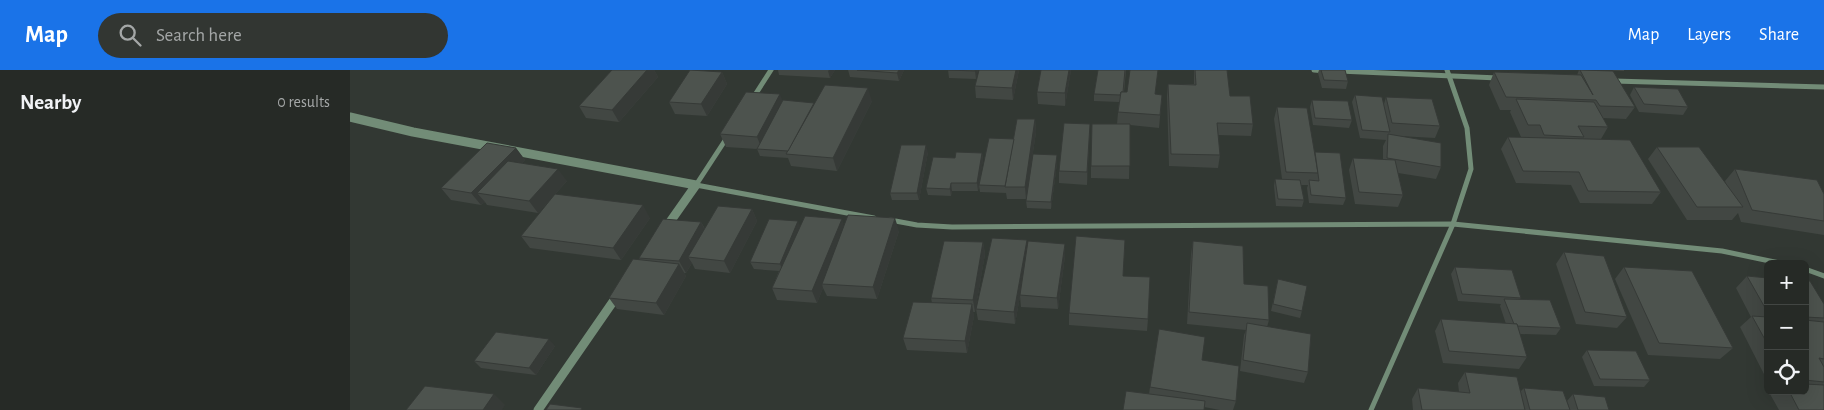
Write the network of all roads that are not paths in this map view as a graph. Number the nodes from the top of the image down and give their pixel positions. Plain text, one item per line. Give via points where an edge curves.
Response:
1 (771, 70) edge
2 (1314, 70) edge
3 (1447, 70) edge
4 (1450, 76) junction
5 (1509, 78) edge
6 (1607, 81) edge
7 (1824, 87) edge
8 (750, 103) edge
9 (350, 117) edge
10 (728, 136) edge
11 (696, 185) junction
12 (878, 218) edge
13 (887, 220) edge
14 (1454, 224) junction
15 (662, 234) edge
16 (1765, 260) edge
17 (1809, 270) edge
18 (1824, 276) edge
19 (627, 282) edge
20 (538, 410) edge
21 (1371, 410) edge

1 - 8 street
2 - 4 street
3 - 4 street
4 - 5 street
4 - 14 street via 1467,128 1471,169
6 - 7 street
9 - 11 street via 413,132
10 - 11 street
11 - 12 street
11 - 15 street
13 - 14 street via 952,227
14 - 16 street via 1722,251
14 - 21 street
17 - 18 street
19 - 20 street

